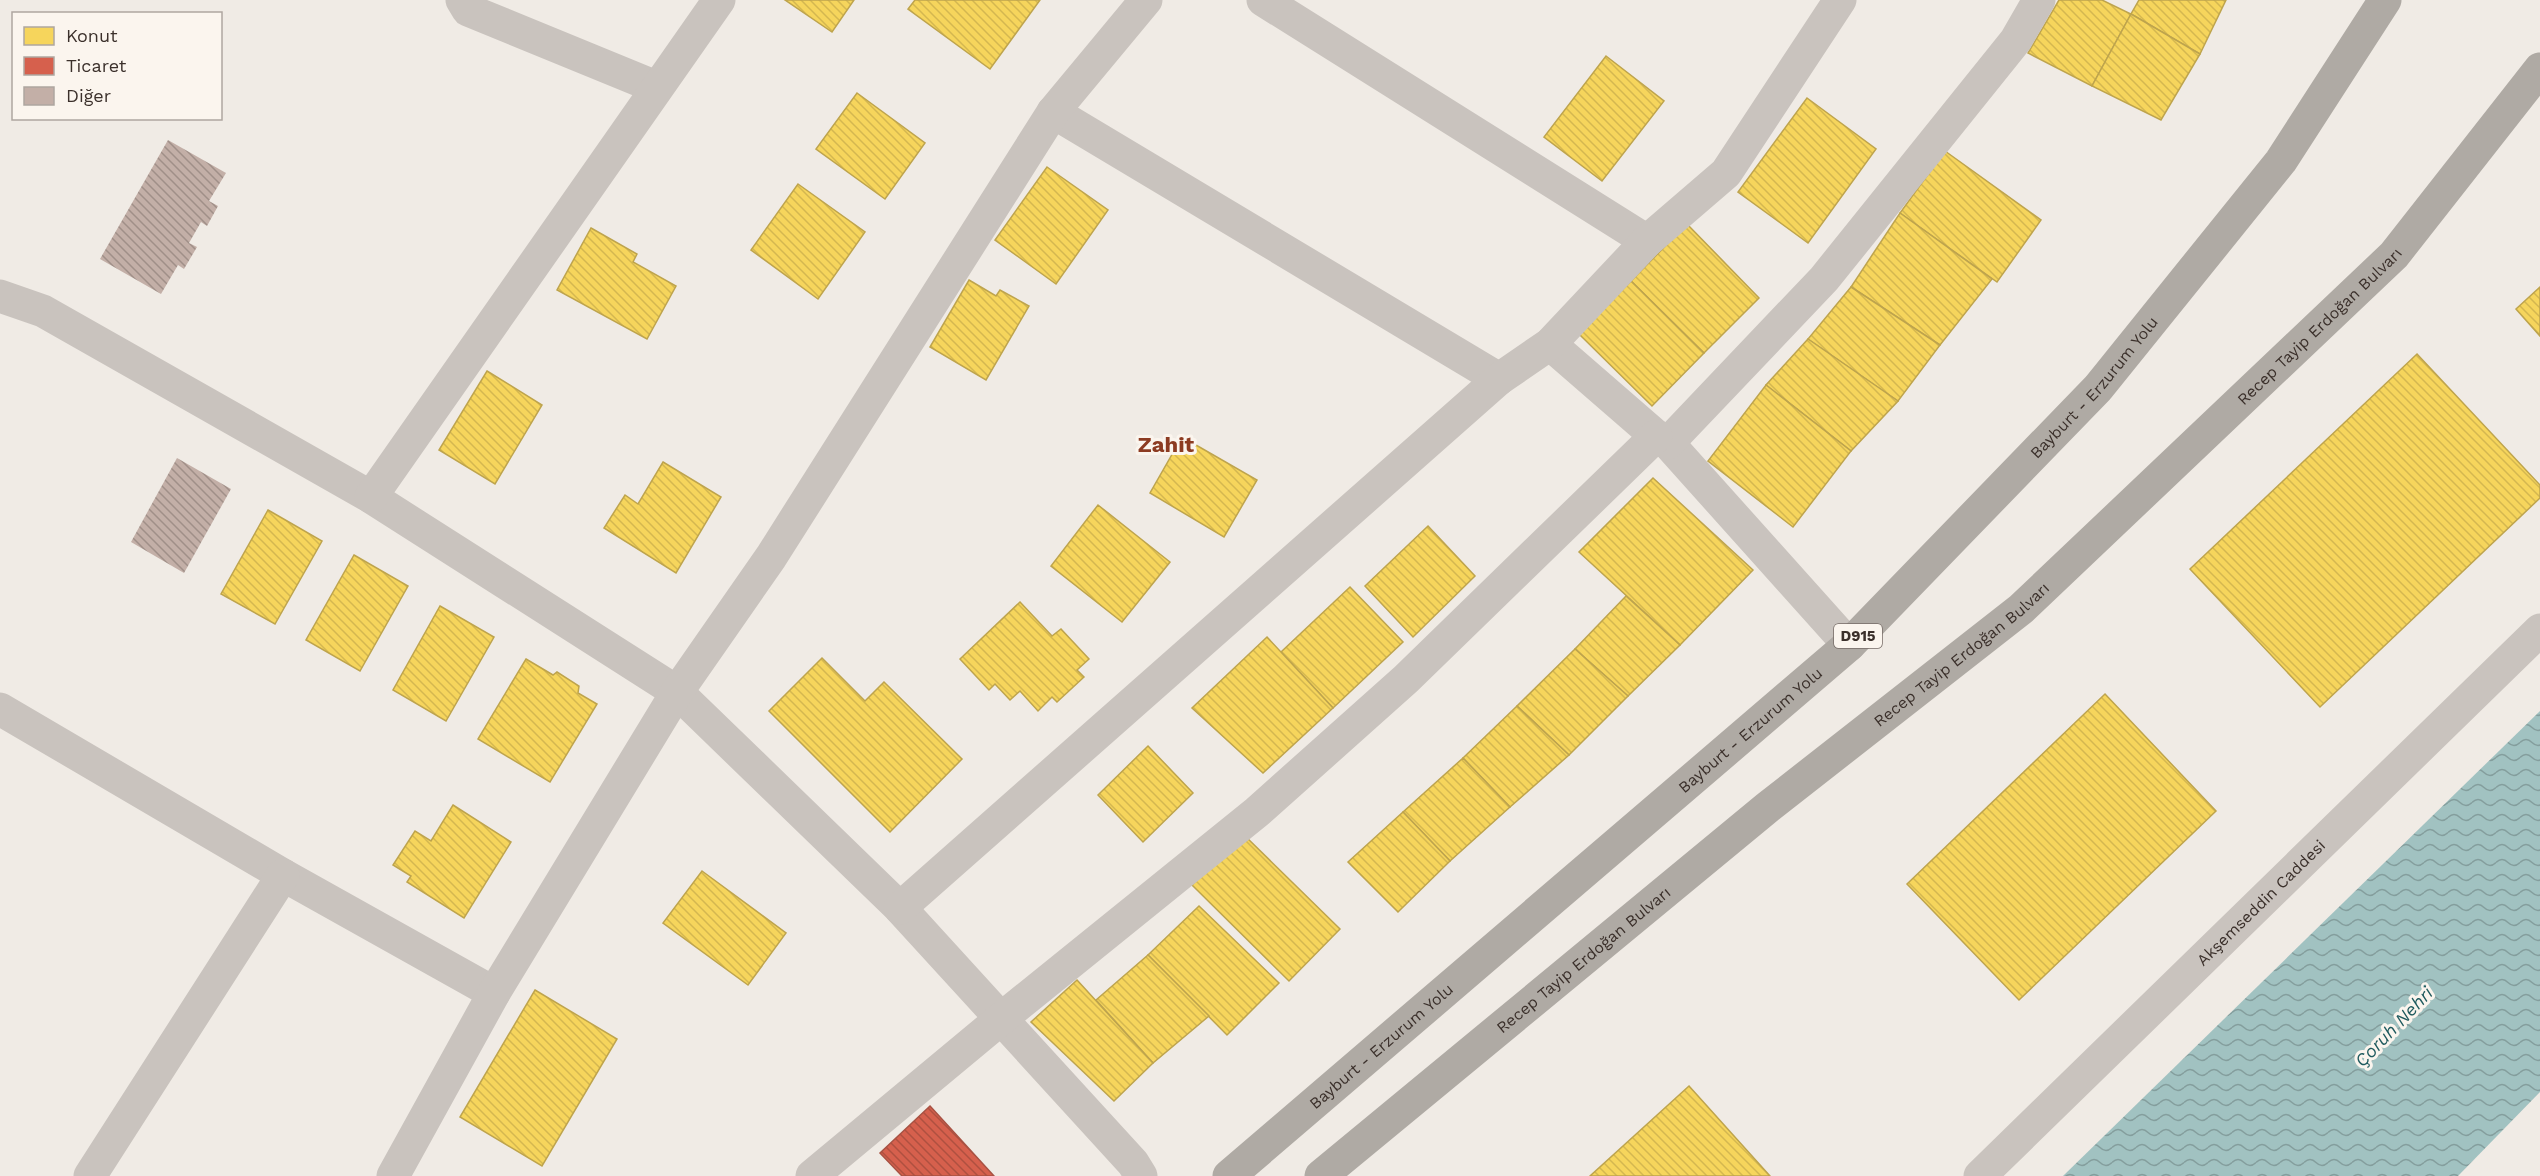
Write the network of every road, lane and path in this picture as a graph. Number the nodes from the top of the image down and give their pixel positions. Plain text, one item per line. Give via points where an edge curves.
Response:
1 (462, 0) edge
2 (719, 0) edge
3 (1146, 0) edge
4 (1263, 0) edge
5 (1840, 0) edge
6 (2039, 0) edge
7 (2385, 0) edge
8 (2540, 69) edge
9 (656, 87) junction
10 (1053, 112) junction
11 (1647, 241) junction
12 (0, 296) edge
13 (1550, 344) junction
14 (1498, 379) junction
15 (1662, 439) junction
16 (371, 497) junction
17 (2540, 630) edge
18 (1849, 645) junction
19 (677, 692) junction
20 (0, 709) edge
21 (283, 875) junction
22 (900, 908) junction
23 (494, 993) junction
24 (1002, 1018) junction
25 (1131, 1172) edge
26 (397, 1174) edge
27 (90, 1176) edge
28 (812, 1176) edge
29 (1229, 1176) edge
30 (1321, 1176) edge
31 (1980, 1176) edge

1 - 9 street via 468,10
2 - 9 street
3 - 10 street
4 - 11 street
5 - 11 street via 1726,172
6 - 15 street via 2016,40 1824,279
7 - 18 highway, Bayburt - Erzurum Yolu / D915 via 2281,161 2098,388
8 - 30 highway, Recep Tayip Erdoğan Bulvarı via 2394,255 2021,609 1768,807
9 - 16 street
10 - 14 street
10 - 19 street via 771,557
11 - 13 street
12 - 16 street via 43,311
13 - 14 street
13 - 15 street
14 - 22 street
15 - 18 street
15 - 24 street via 1406,679 1257,812
16 - 19 street
17 - 31 street, Akşemseddin Caddesi
18 - 29 highway, Bayburt - Erzurum Yolu / D915
19 - 22 street
19 - 23 street
20 - 21 street
21 - 23 street
21 - 27 street
22 - 24 street
23 - 26 street
24 - 25 street
24 - 28 street

